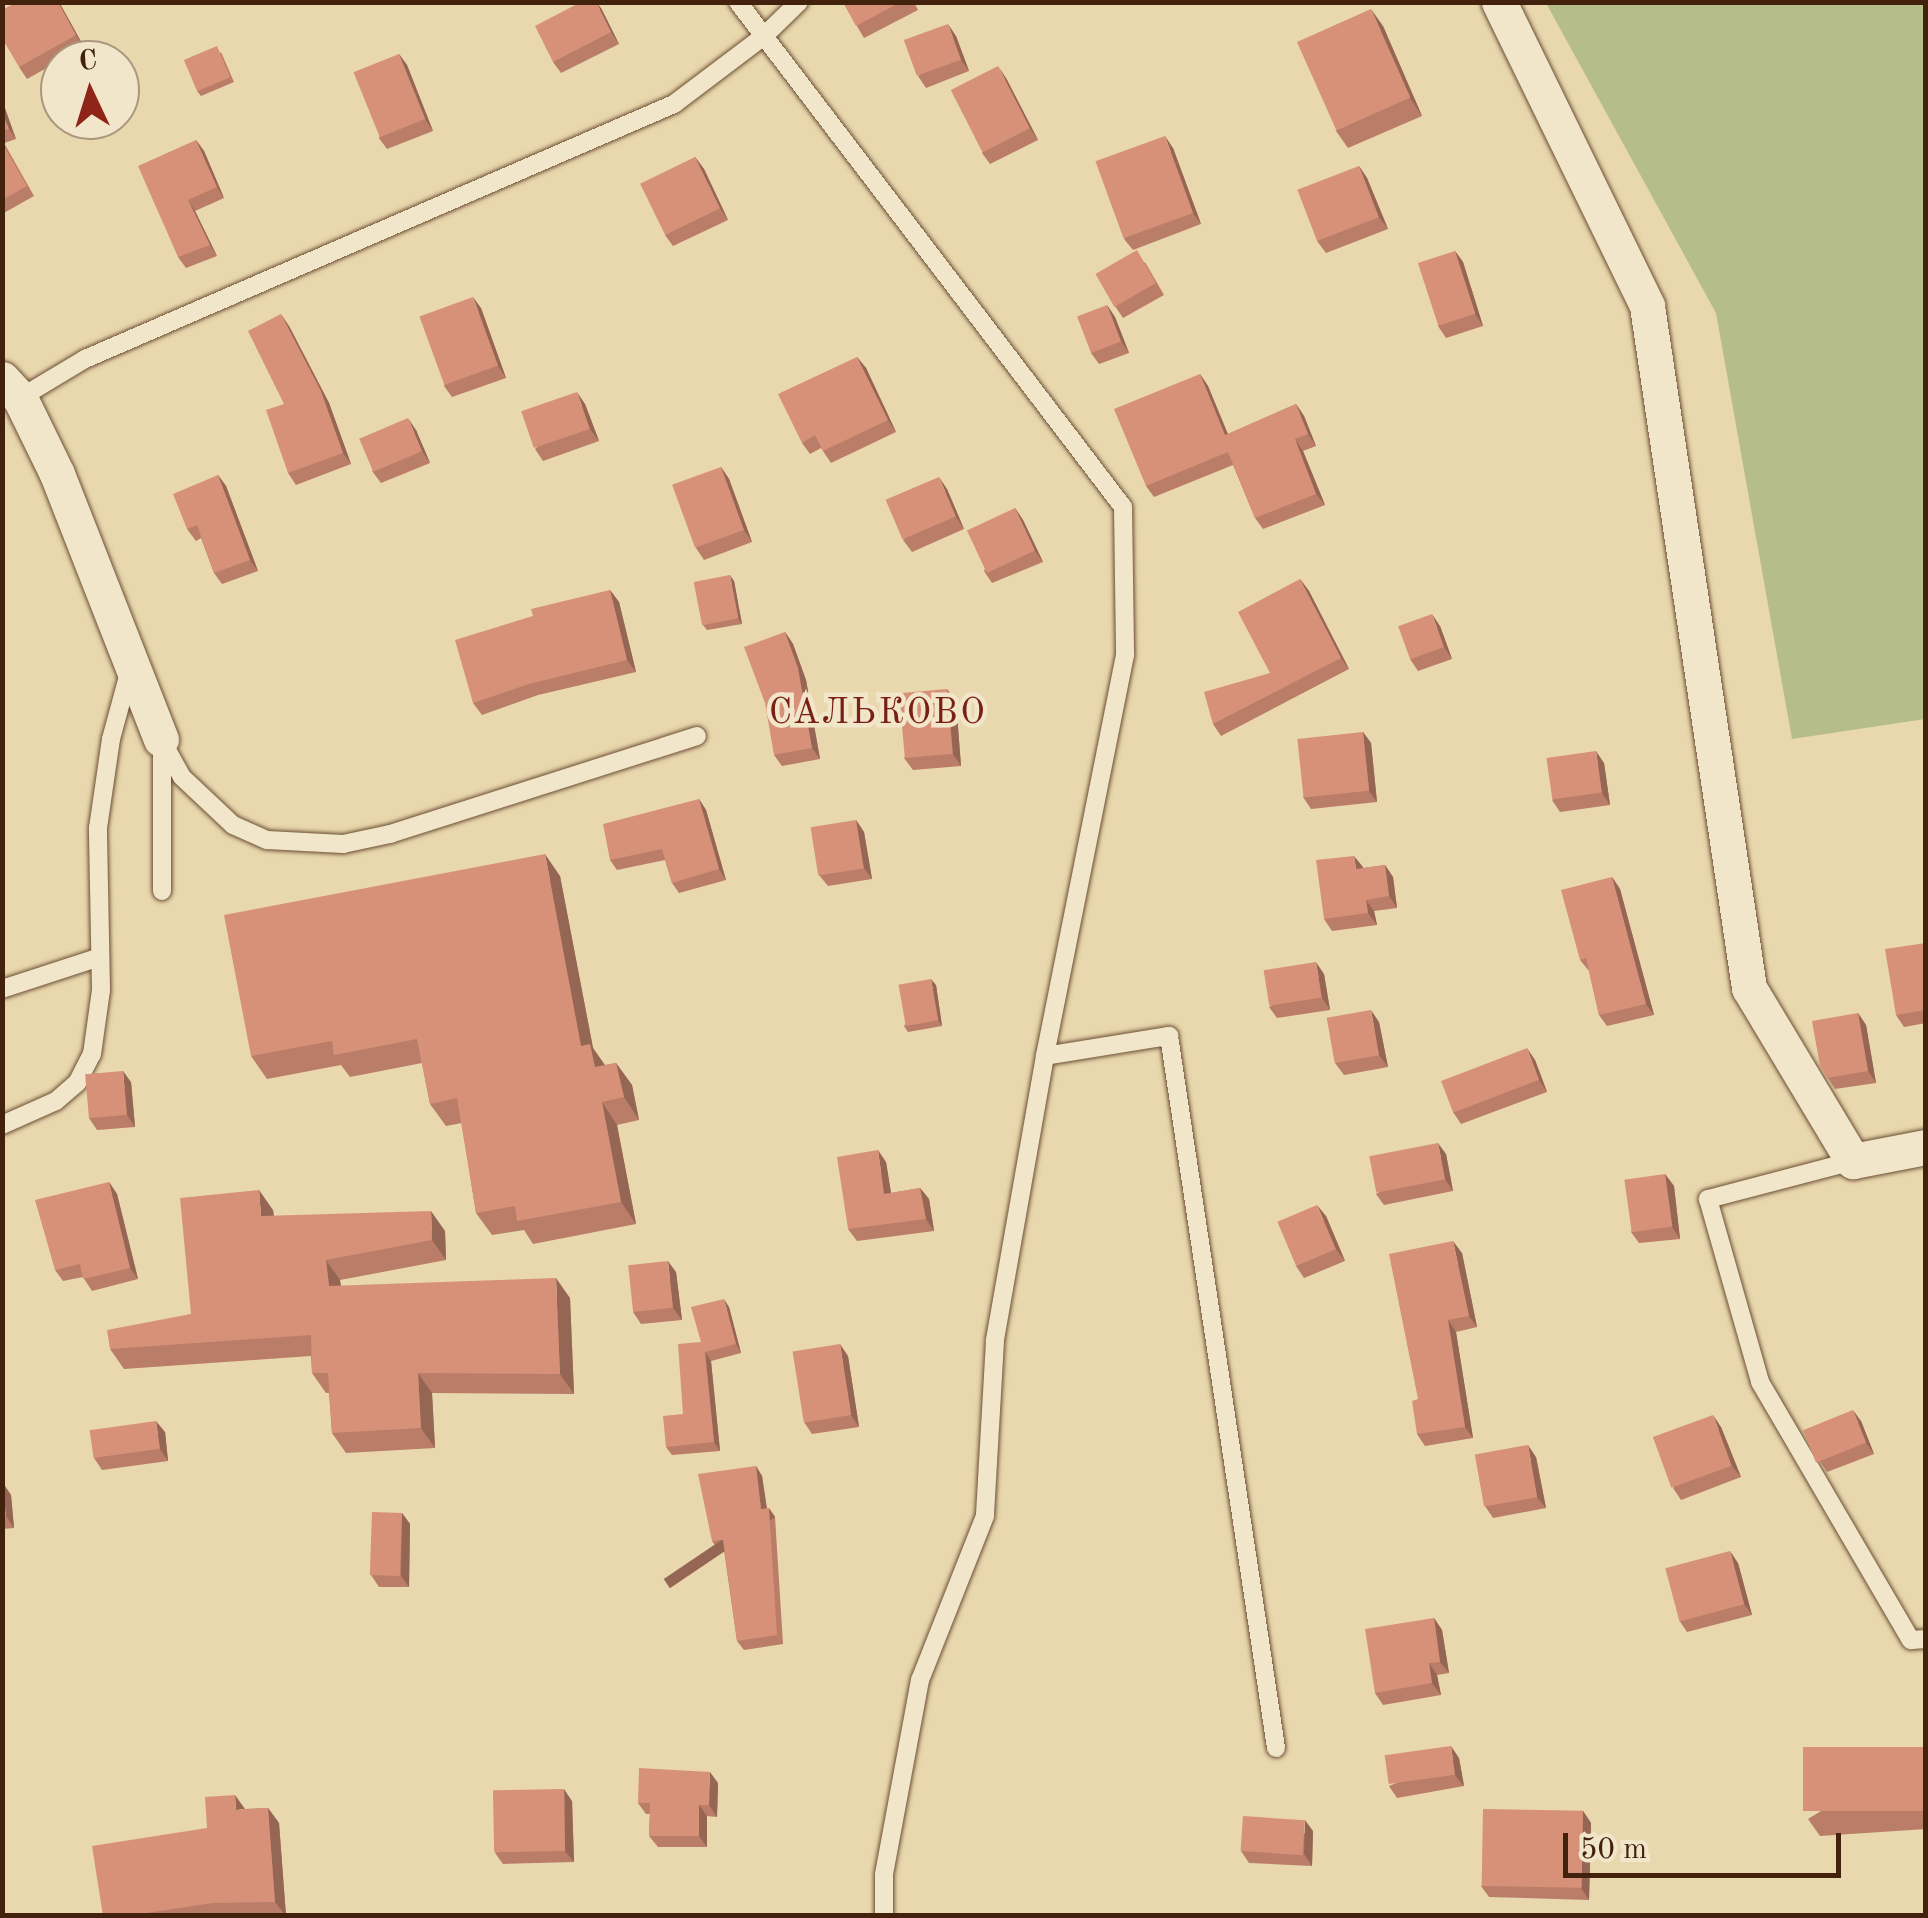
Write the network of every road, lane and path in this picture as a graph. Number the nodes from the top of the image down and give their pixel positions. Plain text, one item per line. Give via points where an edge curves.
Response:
1 (738, 2) edge
2 (799, 2) edge
3 (1499, 2) edge
4 (764, 36) junction
5 (11, 389) edge
6 (132, 661) junction
7 (696, 736) dead end
8 (162, 740) junction
9 (162, 891) dead end
10 (100, 957) junction
11 (2, 989) edge
12 (1045, 1056) junction
13 (2, 1125) edge
14 (1926, 1147) edge
15 (1853, 1161) junction
16 (1926, 1639) edge
17 (1276, 1748) dead end
18 (884, 1916) edge

1 - 4 lane
2 - 4 lane
3 - 15 street via 1647,306 1750,988
4 - 5 lane via 674,104
4 - 12 lane via 1123,507 1125,655
5 - 6 street via 57,474
6 - 8 street
6 - 10 lane via 102,790
7 - 8 lane via 342,844 267,840 233,825 182,777
8 - 9 lane
10 - 11 lane
10 - 13 lane via 98,1028 77,1084 30,1116
12 - 17 lane via 1170,1036
12 - 18 lane via 995,1341 985,1516 920,1680 884,1876
14 - 15 street
15 - 16 lane via 1708,1200 1760,1382 1911,1640

